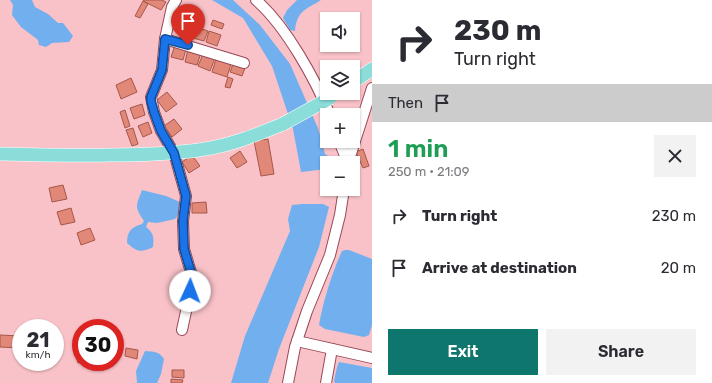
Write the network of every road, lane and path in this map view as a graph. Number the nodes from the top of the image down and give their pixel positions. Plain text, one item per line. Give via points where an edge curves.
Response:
1 (176, 0) edge
2 (256, 0) edge
3 (165, 39) junction
4 (244, 63) dead end
5 (372, 69) edge
6 (360, 77) edge
7 (372, 88) edge
8 (327, 100) edge
9 (327, 108) edge
10 (360, 126) edge
11 (342, 148) edge
12 (353, 148) edge
13 (174, 153) junction
14 (0, 154) edge
15 (343, 196) edge
16 (182, 330) dead end
17 (297, 341) junction
18 (332, 349) junction
19 (372, 358) edge
20 (288, 383) edge
21 (326, 383) edge

1 - 3 street
2 - 9 street via 276,21 292,44
3 - 4 street
3 - 13 street via 162,70 151,101 161,131
5 - 6 main road
7 - 10 street
8 - 13 main road, bridge via 283,124 236,142
11 - 12 street via 348,163
13 - 14 main road via 56,156
13 - 16 street via 186,196 183,221 184,249 193,279
15 - 17 street via 330,255
17 - 18 street
17 - 20 street
18 - 19 street
18 - 21 street

